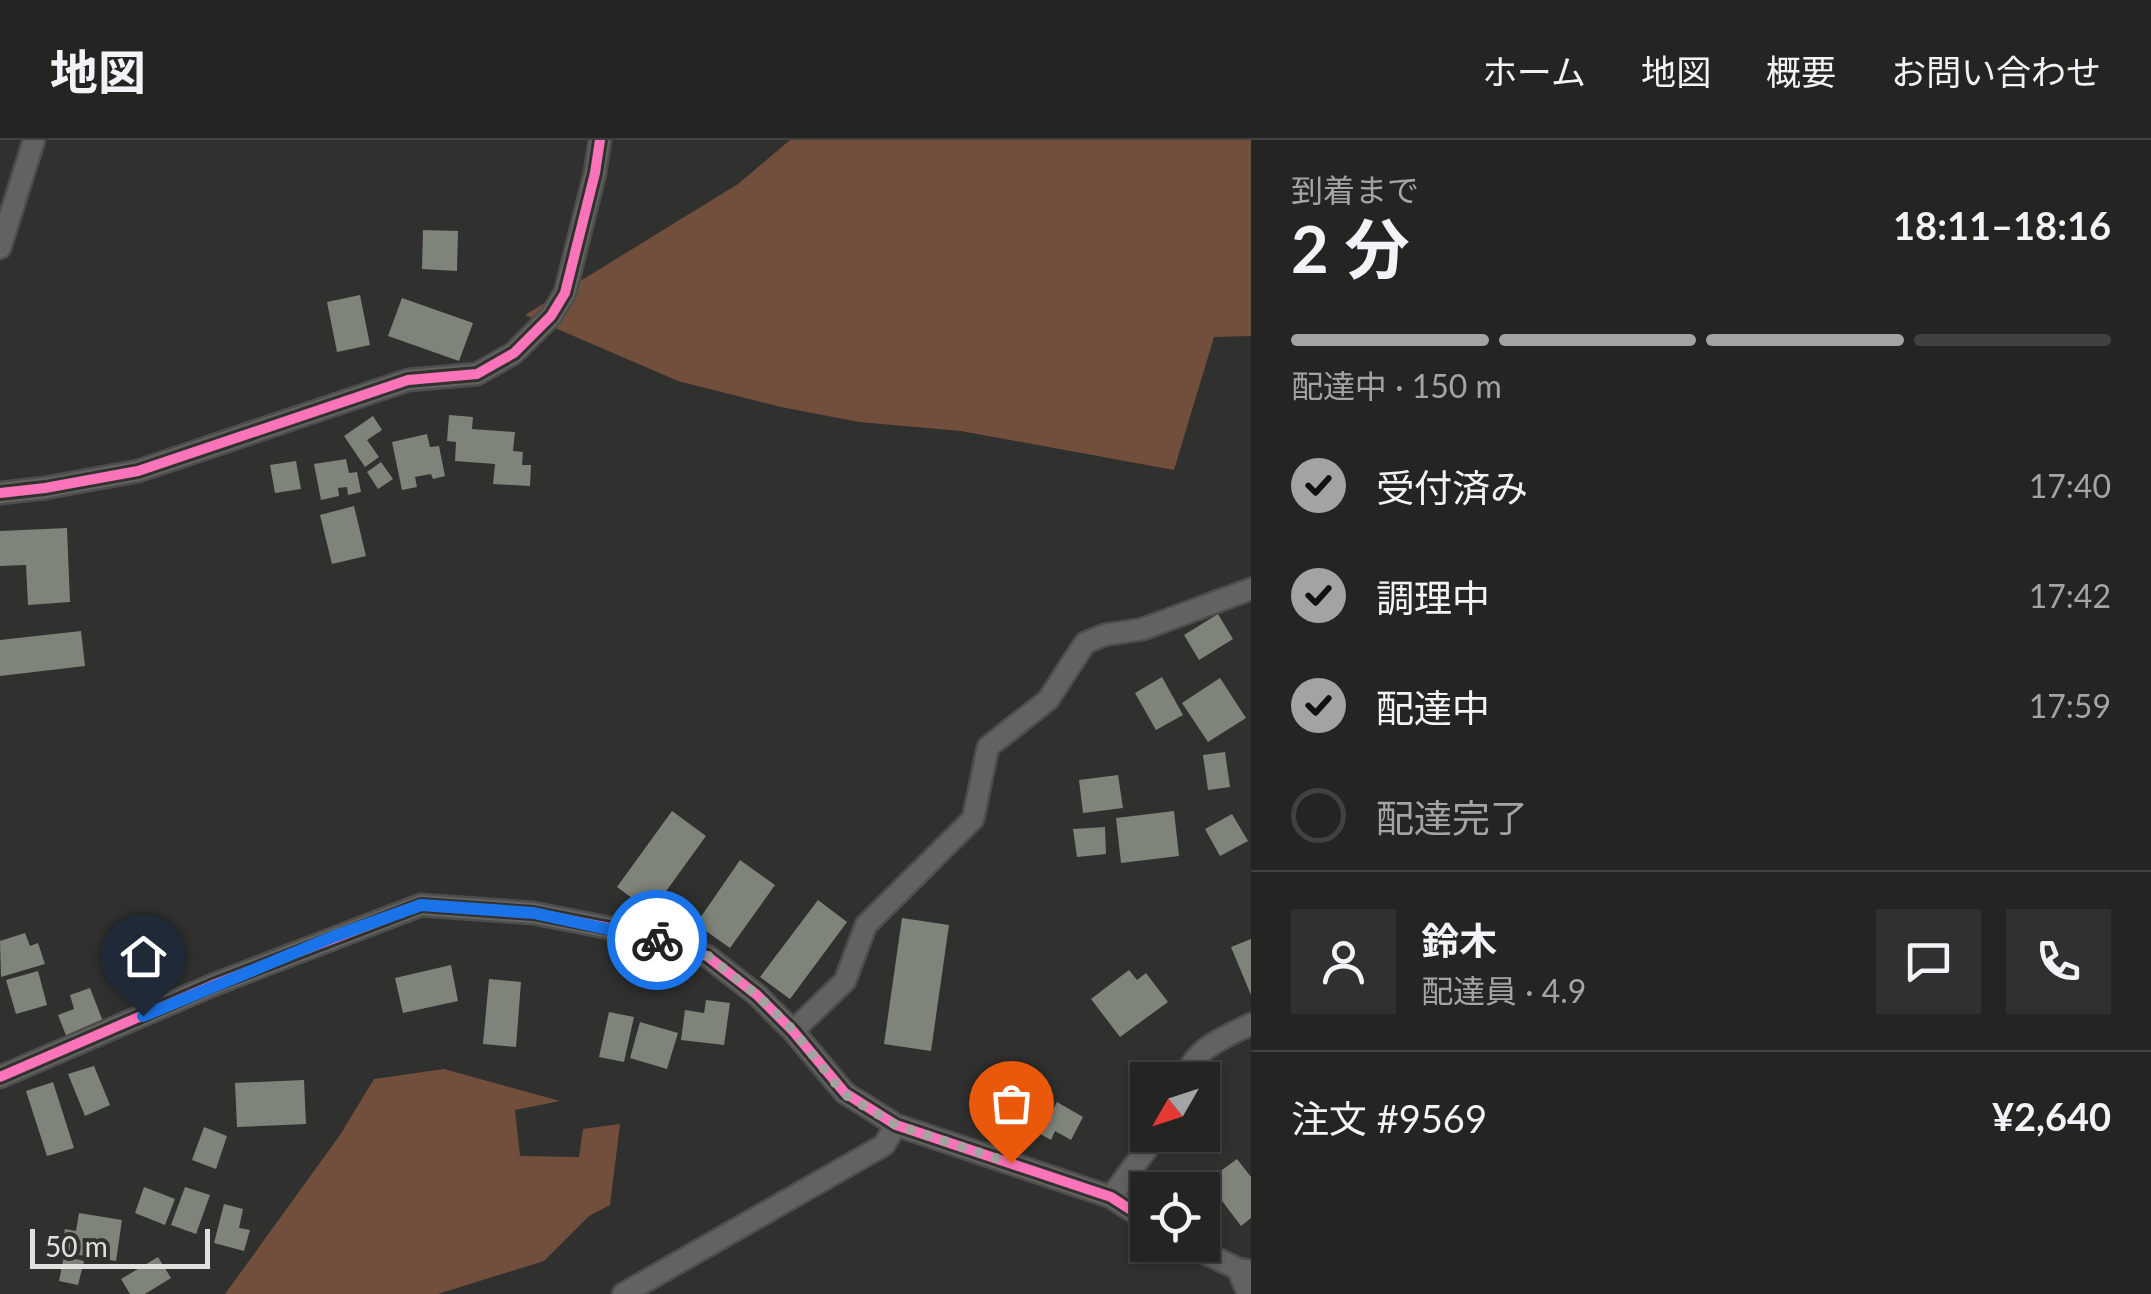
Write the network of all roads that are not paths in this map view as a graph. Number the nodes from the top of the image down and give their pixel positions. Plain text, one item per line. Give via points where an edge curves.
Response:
1 (34, 140) edge
2 (600, 140) edge
3 (0, 248) edge
4 (0, 492) edge
5 (1251, 589) edge
6 (1251, 1024) edge
7 (793, 1030) junction
8 (1194, 1062) edge
9 (0, 1078) edge
10 (896, 1125) junction
11 (1144, 1152) edge
12 (1111, 1197) junction
13 (1130, 1209) edge
14 (1220, 1259) edge
15 (1244, 1270) edge
16 (623, 1294) edge
17 (1248, 1294) edge

1 - 3 street
2 - 4 street via 565,293 514,353 477,374 408,380 138,471
5 - 7 street via 1085,643 1048,700 988,746 974,819 866,926 845,981
6 - 8 street via 1205,1048
7 - 9 street via 708,956 534,913 421,905 213,985
7 - 10 street via 844,1094
10 - 12 street
10 - 16 street via 884,1146
11 - 12 street
12 - 13 street
14 - 15 street
15 - 17 street

